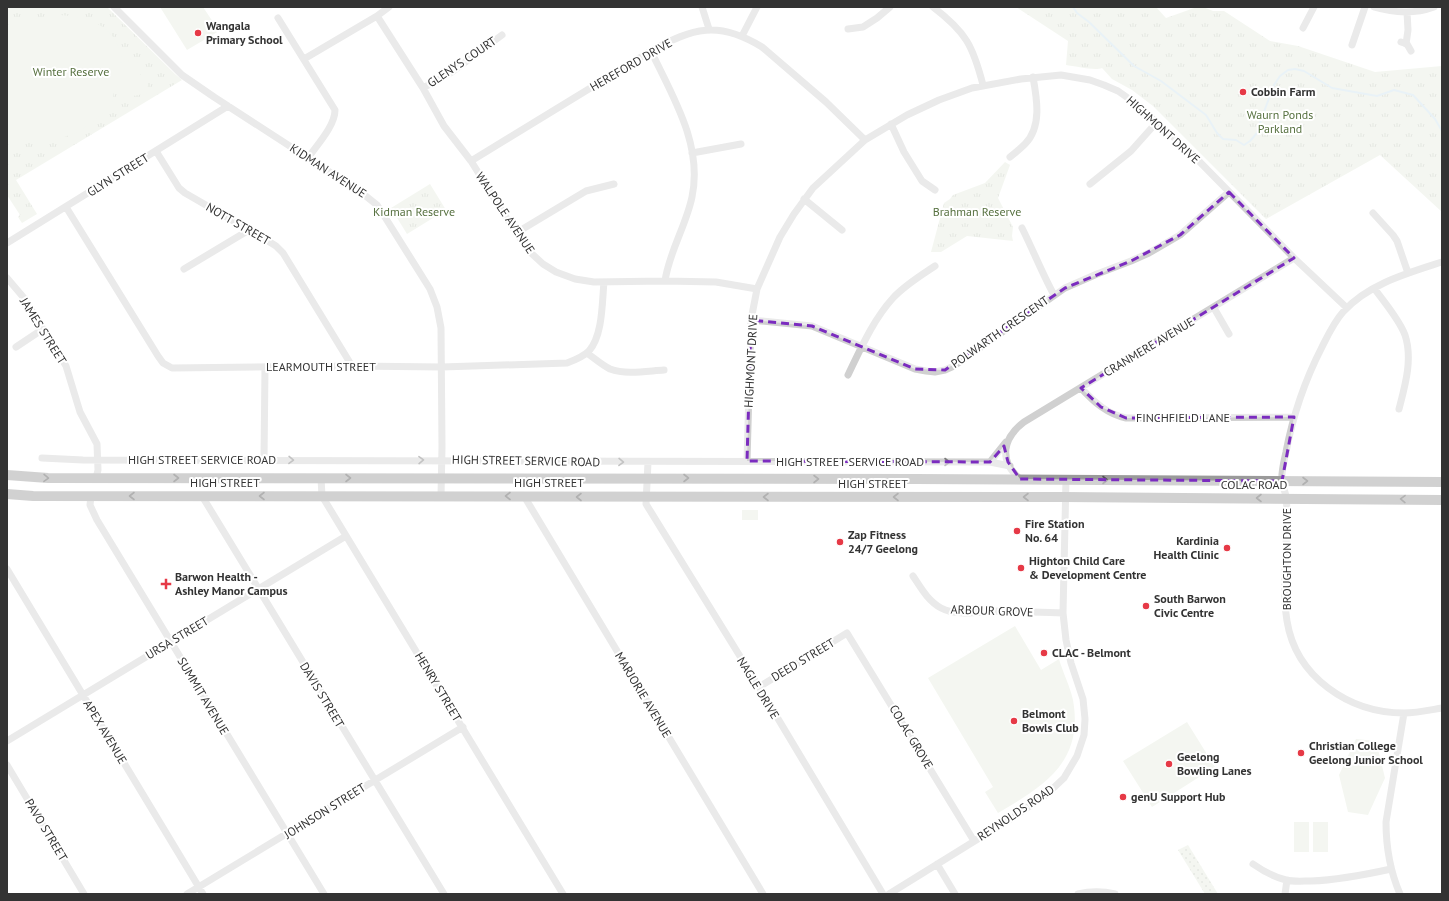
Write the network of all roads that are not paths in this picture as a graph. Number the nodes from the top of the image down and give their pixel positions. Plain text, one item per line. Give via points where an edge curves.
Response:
1 (114, 7) edge
2 (389, 7) edge
3 (702, 7) edge
4 (757, 7) edge
5 (890, 7) edge
6 (933, 7) edge
7 (1314, 7) edge
8 (1365, 7) edge
9 (1374, 7) edge
10 (1434, 7) edge
11 (1404, 10) edge
12 (377, 16) junction
13 (278, 18) dead end
14 (709, 29) junction
15 (848, 29) dead end
16 (1311, 31) dead end
17 (502, 36) dead end
18 (742, 36) junction
19 (1352, 45) dead end
20 (651, 51) junction
21 (1411, 51) dead end
22 (304, 59) junction
23 (1033, 77) junction
24 (983, 85) junction
25 (423, 88) junction
26 (228, 106) junction
27 (1156, 123) junction
28 (891, 124) junction
29 (865, 140) junction
30 (741, 144) dead end
31 (156, 151) junction
32 (692, 153) junction
33 (1010, 157) dead end
34 (308, 158) junction
35 (471, 161) junction
36 (614, 184) dead end
37 (1090, 184) dead end
38 (935, 190) dead end
39 (1229, 192) junction
40 (804, 199) junction
41 (66, 207) junction
42 (1372, 213) dead end
43 (1022, 228) dead end
44 (249, 230) junction
45 (842, 230) dead end
46 (516, 233) junction
47 (7, 243) edge
48 (1294, 258) junction
49 (1442, 262) edge
50 (935, 266) dead end
51 (184, 269) dead end
52 (1408, 273) junction
53 (7, 278) edge
54 (665, 281) junction
55 (604, 282) junction
56 (757, 288) junction
57 (1374, 288) junction
58 (1054, 295) junction
59 (1214, 308) junction
60 (1347, 308) junction
61 (751, 320) junction
62 (43, 329) junction
63 (1230, 334) dead end
64 (16, 347) dead end
65 (862, 347) junction
66 (587, 353) junction
67 (352, 366) junction
68 (265, 367) junction
69 (442, 367) junction
70 (664, 370) dead end
71 (848, 375) dead end
72 (1081, 388) junction
73 (1399, 409) dead end
74 (1294, 417) junction
75 (1008, 441) junction
76 (42, 458) dead end
77 (98, 460) junction
78 (264, 460) junction
79 (442, 460) junction
80 (747, 461) junction
81 (648, 462) junction
82 (990, 462) junction
83 (1010, 466) junction
84 (7, 476) edge
85 (96, 478) junction
86 (321, 478) junction
87 (441, 478) junction
88 (647, 478) junction
89 (1020, 479) junction
90 (1066, 479) junction
91 (1442, 482) edge
92 (1284, 489) junction
93 (7, 494) edge
94 (33, 496) junction
95 (91, 496) junction
96 (202, 496) junction
97 (322, 496) junction
98 (440, 496) junction
99 (524, 496) junction
100 (646, 497) junction
101 (1065, 497) junction
102 (7, 499) edge
103 (1442, 500) edge
104 (346, 536) junction
105 (7, 569) edge
106 (913, 576) dead end
107 (259, 589) junction
108 (1063, 613) junction
109 (847, 633) joint
110 (171, 642) junction
111 (758, 688) junction
112 (83, 695) junction
113 (1442, 708) edge
114 (1404, 713) junction
115 (463, 727) junction
116 (7, 741) edge
117 (7, 765) edge
118 (374, 781) junction
119 (287, 834) junction
120 (974, 841) junction
121 (937, 864) junction
122 (1253, 864) dead end
123 (1391, 869) junction
124 (1287, 880) junction
125 (199, 887) junction
126 (84, 894) edge
127 (187, 894) edge
128 (203, 894) edge
129 (324, 894) edge
130 (444, 894) edge
131 (563, 894) edge
132 (763, 894) edge
133 (882, 894) edge
134 (889, 894) edge
135 (956, 894) edge
136 (1078, 894) edge
137 (1116, 894) edge
138 (1285, 894) edge
139 (1400, 894) edge

1 - 26 street, KIDMAN AVENUE via 182,75
2 - 12 street
3 - 14 street
4 - 18 street
5 - 15 street via 863,27
6 - 24 street via 949,19 967,40 978,64
7 - 16 street via 1304,26
8 - 19 street
9 - 11 street
10 - 11 street via 1422,11
11 - 21 street via 1408,30 1404,43
12 - 22 street
12 - 25 street, WALPOLE AVENUE
13 - 22 street
14 - 18 street, HEREFORD DRIVE
14 - 20 street, HEREFORD DRIVE via 681,36
17 - 25 street, GLENYS COURT via 452,72
18 - 29 street, HEREFORD DRIVE via 762,47 797,76
20 - 32 street via 679,108
20 - 35 street, HEREFORD DRIVE
22 - 34 street via 335,110 332,123
23 - 24 street, HIGHMONT DRIVE
23 - 27 street, HIGHMONT DRIVE via 1072,76 1104,85 1135,103
23 - 33 street via 1037,104 1035,128 1026,143
24 - 28 street, HIGHMONT DRIVE via 939,100
25 - 35 street, WALPOLE AVENUE via 444,126
26 - 31 street, GLYN STREET
26 - 34 street, KIDMAN AVENUE
27 - 37 street via 1130,151
27 - 39 street, HIGHMONT DRIVE via 1191,153
28 - 29 street, HIGHMONT DRIVE
28 - 38 street via 922,181
29 - 40 street, HIGHMONT DRIVE via 829,172
30 - 32 street
31 - 41 street, GLYN STREET
31 - 44 street, NOTT STREET via 185,194
32 - 54 street via 692,197
34 - 69 street, KIDMAN AVENUE via 362,193 377,205 383,214 430,289 437,307 442,328
35 - 46 street, WALPOLE AVENUE
36 - 46 street via 586,191
39 - 48 street, HIGHMONT DRIVE
39 - 58 street, POLWARTH CRESCENT via 1195,223 1161,246 1132,261 1081,280
40 - 45 street
40 - 56 street, HIGHMONT DRIVE via 780,237
41 - 47 street, GLYN STREET
41 - 68 street, LEARMOUTH STREET via 163,363 177,368
42 - 52 street via 1397,241
43 - 58 street
44 - 51 street
44 - 67 street, NOTT STREET via 283,253
46 - 55 street, WALPOLE AVENUE via 531,253 556,272 575,279
48 - 59 street, CRANMERE AVENUE
48 - 60 street, HIGHMONT DRIVE
49 - 52 street, BROUGHTON DRIVE
50 - 65 street via 913,280 894,298 877,319
52 - 57 street, BROUGHTON DRIVE
53 - 62 street, JAMES STREET via 24,298
54 - 55 street, WALPOLE AVENUE
54 - 56 street, WALPOLE AVENUE via 716,282
55 - 66 street via 599,327
56 - 61 street, HIGHMONT DRIVE
57 - 60 street, BROUGHTON DRIVE
57 - 73 street via 1393,313 1405,335 1409,356
58 - 65 street, POLWARTH CRESCENT via 966,358 945,370 926,372 914,369
59 - 63 street
59 - 72 street, CRANMERE AVENUE
60 - 74 street, BROUGHTON DRIVE via 1329,332 1312,366
61 - 65 street, POLWARTH CRESCENT via 812,326
61 - 80 street, HIGHMONT DRIVE
62 - 64 street
62 - 77 street, JAMES STREET via 66,366 80,412 96,442
65 - 71 street
66 - 69 street, LEARMOUTH STREET via 567,363
66 - 70 street via 605,366 616,370
67 - 68 street, LEARMOUTH STREET
67 - 69 street, LEARMOUTH STREET
68 - 78 street
69 - 79 street, KIDMAN AVENUE
72 - 74 street, FINCHFIELD LANE via 1101,407 1126,418
72 - 75 street, CRANMERE AVENUE via 1024,422
74 - 92 street, BROUGHTON DRIVE via 1285,457
75 - 82 street, CRANMERE AVENUE
75 - 83 street via 1006,454
76 - 77 street, HIGH STREET SERVICE ROAD
77 - 78 street, HIGH STREET SERVICE ROAD
77 - 85 street, JAMES STREET
78 -> 79 street, HIGH STREET SERVICE ROAD
79 -> 81 street, HIGH STREET SERVICE ROAD
79 - 87 street, KIDMAN AVENUE
80 - 81 street, HIGH STREET SERVICE ROAD
80 -> 82 street, HIGH STREET SERVICE ROAD
81 - 88 street
82 - 83 street, HIGH STREET SERVICE ROAD
83 - 89 street
84 -> 85 highway, HIGH STREET
85 -> 86 highway, HIGH STREET
85 - 95 highway
86 -> 87 highway, HIGH STREET
86 - 97 street, HENRY STREET
87 - 88 highway, HIGH STREET
87 - 98 street, KIDMAN AVENUE
88 -> 89 highway, HIGH STREET
88 - 100 street, NAGLE DRIVE
89 - 90 highway, HIGH STREET
90 -> 92 highway, COLAC ROAD
90 - 101 street, REYNOLDS ROAD
92 -> 91 highway, COLAC ROAD
92 -> 101 highway, COLAC ROAD
103 -> 92 highway, COLAC ROAD
92 - 114 street, BROUGHTON DRIVE via 1287,621 1293,643 1303,662 1328,688 1358,706
93 - 94 highway, HIGH STREET
94 - 95 highway, HIGH STREET
94 - 102 street, HIGH STREET
96 -> 95 highway, HIGH STREET
95 - 110 street, SUMMIT AVENUE via 90,505 97,520
97 -> 96 highway, HIGH STREET
96 - 107 street, DAVIS STREET
97 - 98 highway, HIGH STREET
97 - 104 street, HENRY STREET
99 -> 98 highway, HIGH STREET
100 -> 99 highway, HIGH STREET
99 - 132 street, MARJORIE AVENUE
101 -> 100 highway, HIGH STREET
100 - 111 street, NAGLE DRIVE via 646,504
101 - 108 street, REYNOLDS ROAD
104 - 107 street, URSA STREET
104 - 115 street, HENRY STREET
105 - 112 street, APEX AVENUE
106 - 108 street, ARBOUR GROVE via 930,600 949,611
107 - 110 street, URSA STREET
107 - 118 street, DAVIS STREET
108 - 120 street, REYNOLDS ROAD via 1066,640 1083,699 1085,719 1084,735 1077,756 1064,778 1053,789
109 - 111 street, DEED STREET
109 - 120 street, COLAC GROVE
110 - 112 street, URSA STREET
110 - 119 street, SUMMIT AVENUE
111 - 133 street, NAGLE DRIVE
112 - 116 street, URSA STREET
112 - 125 street, APEX AVENUE
113 - 114 street, BROUGHTON DRIVE
114 - 123 street via 1386,822
115 - 118 street, JOHNSON STREET
115 - 131 street, HENRY STREET
117 - 126 street, PAVO STREET
118 - 119 street, JOHNSON STREET
118 - 130 street, DAVIS STREET
119 - 125 street, JOHNSON STREET
119 - 129 street, SUMMIT AVENUE
120 - 121 street, REYNOLDS ROAD
121 - 134 street, REYNOLDS ROAD
121 - 135 street
122 - 124 street
123 - 124 street via 1346,878
123 - 139 street
124 - 138 street
125 - 127 street, JOHNSON STREET
125 - 128 street, APEX AVENUE
136 - 137 street

